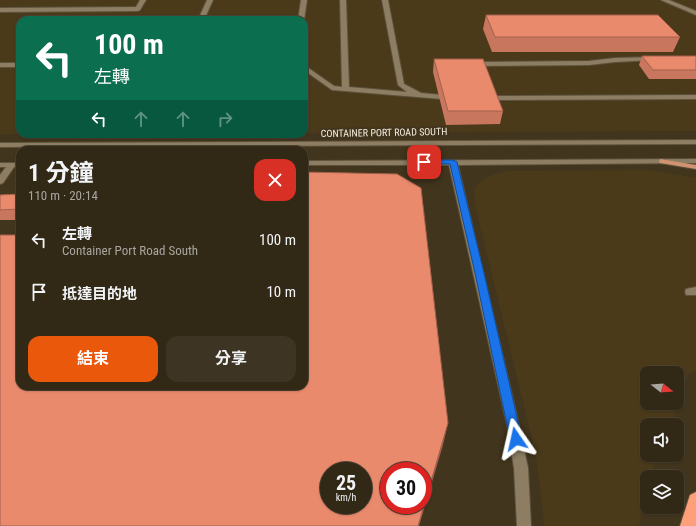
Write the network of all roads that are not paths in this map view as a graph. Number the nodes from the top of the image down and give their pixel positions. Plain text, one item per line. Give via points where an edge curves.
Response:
1 (143, 0) edge
2 (210, 0) edge
3 (304, 0) edge
4 (343, 0) edge
5 (386, 0) edge
6 (664, 0) edge
7 (34, 5) dead end
8 (0, 10) edge
9 (30, 10) junction
10 (696, 13) edge
11 (203, 16) edge
12 (302, 16) edge
13 (665, 59) edge
14 (465, 64) edge
15 (16, 65) edge
16 (0, 66) edge
17 (308, 70) edge
18 (346, 90) junction
19 (423, 96) junction
20 (439, 97) edge
21 (696, 97) edge
22 (491, 98) edge
23 (696, 142) edge
24 (0, 145) edge
25 (664, 161) junction
26 (696, 161) edge
27 (453, 162) junction
28 (308, 163) edge
29 (0, 165) edge
30 (16, 165) edge
31 (696, 167) edge
32 (0, 181) edge
33 (696, 501) edge
34 (524, 526) edge
35 (689, 526) edge

1 - 9 street via 138,9
2 - 11 street
3 - 12 street
4 - 18 street
5 - 19 street via 401,85 410,92
6 - 10 street
7 - 9 street
8 - 9 street
13 - 14 street via 589,63
15 - 16 street
17 - 18 street via 332,88
18 - 19 street
19 - 20 street
21 - 22 street
23 - 24 street, CONTAINER PORT ROAD SOUTH
25 - 26 street
25 - 27 street
25 - 31 main road
27 - 28 street
27 - 34 street via 513,425 521,468
29 - 30 street
30 - 32 street
33 - 35 highway

